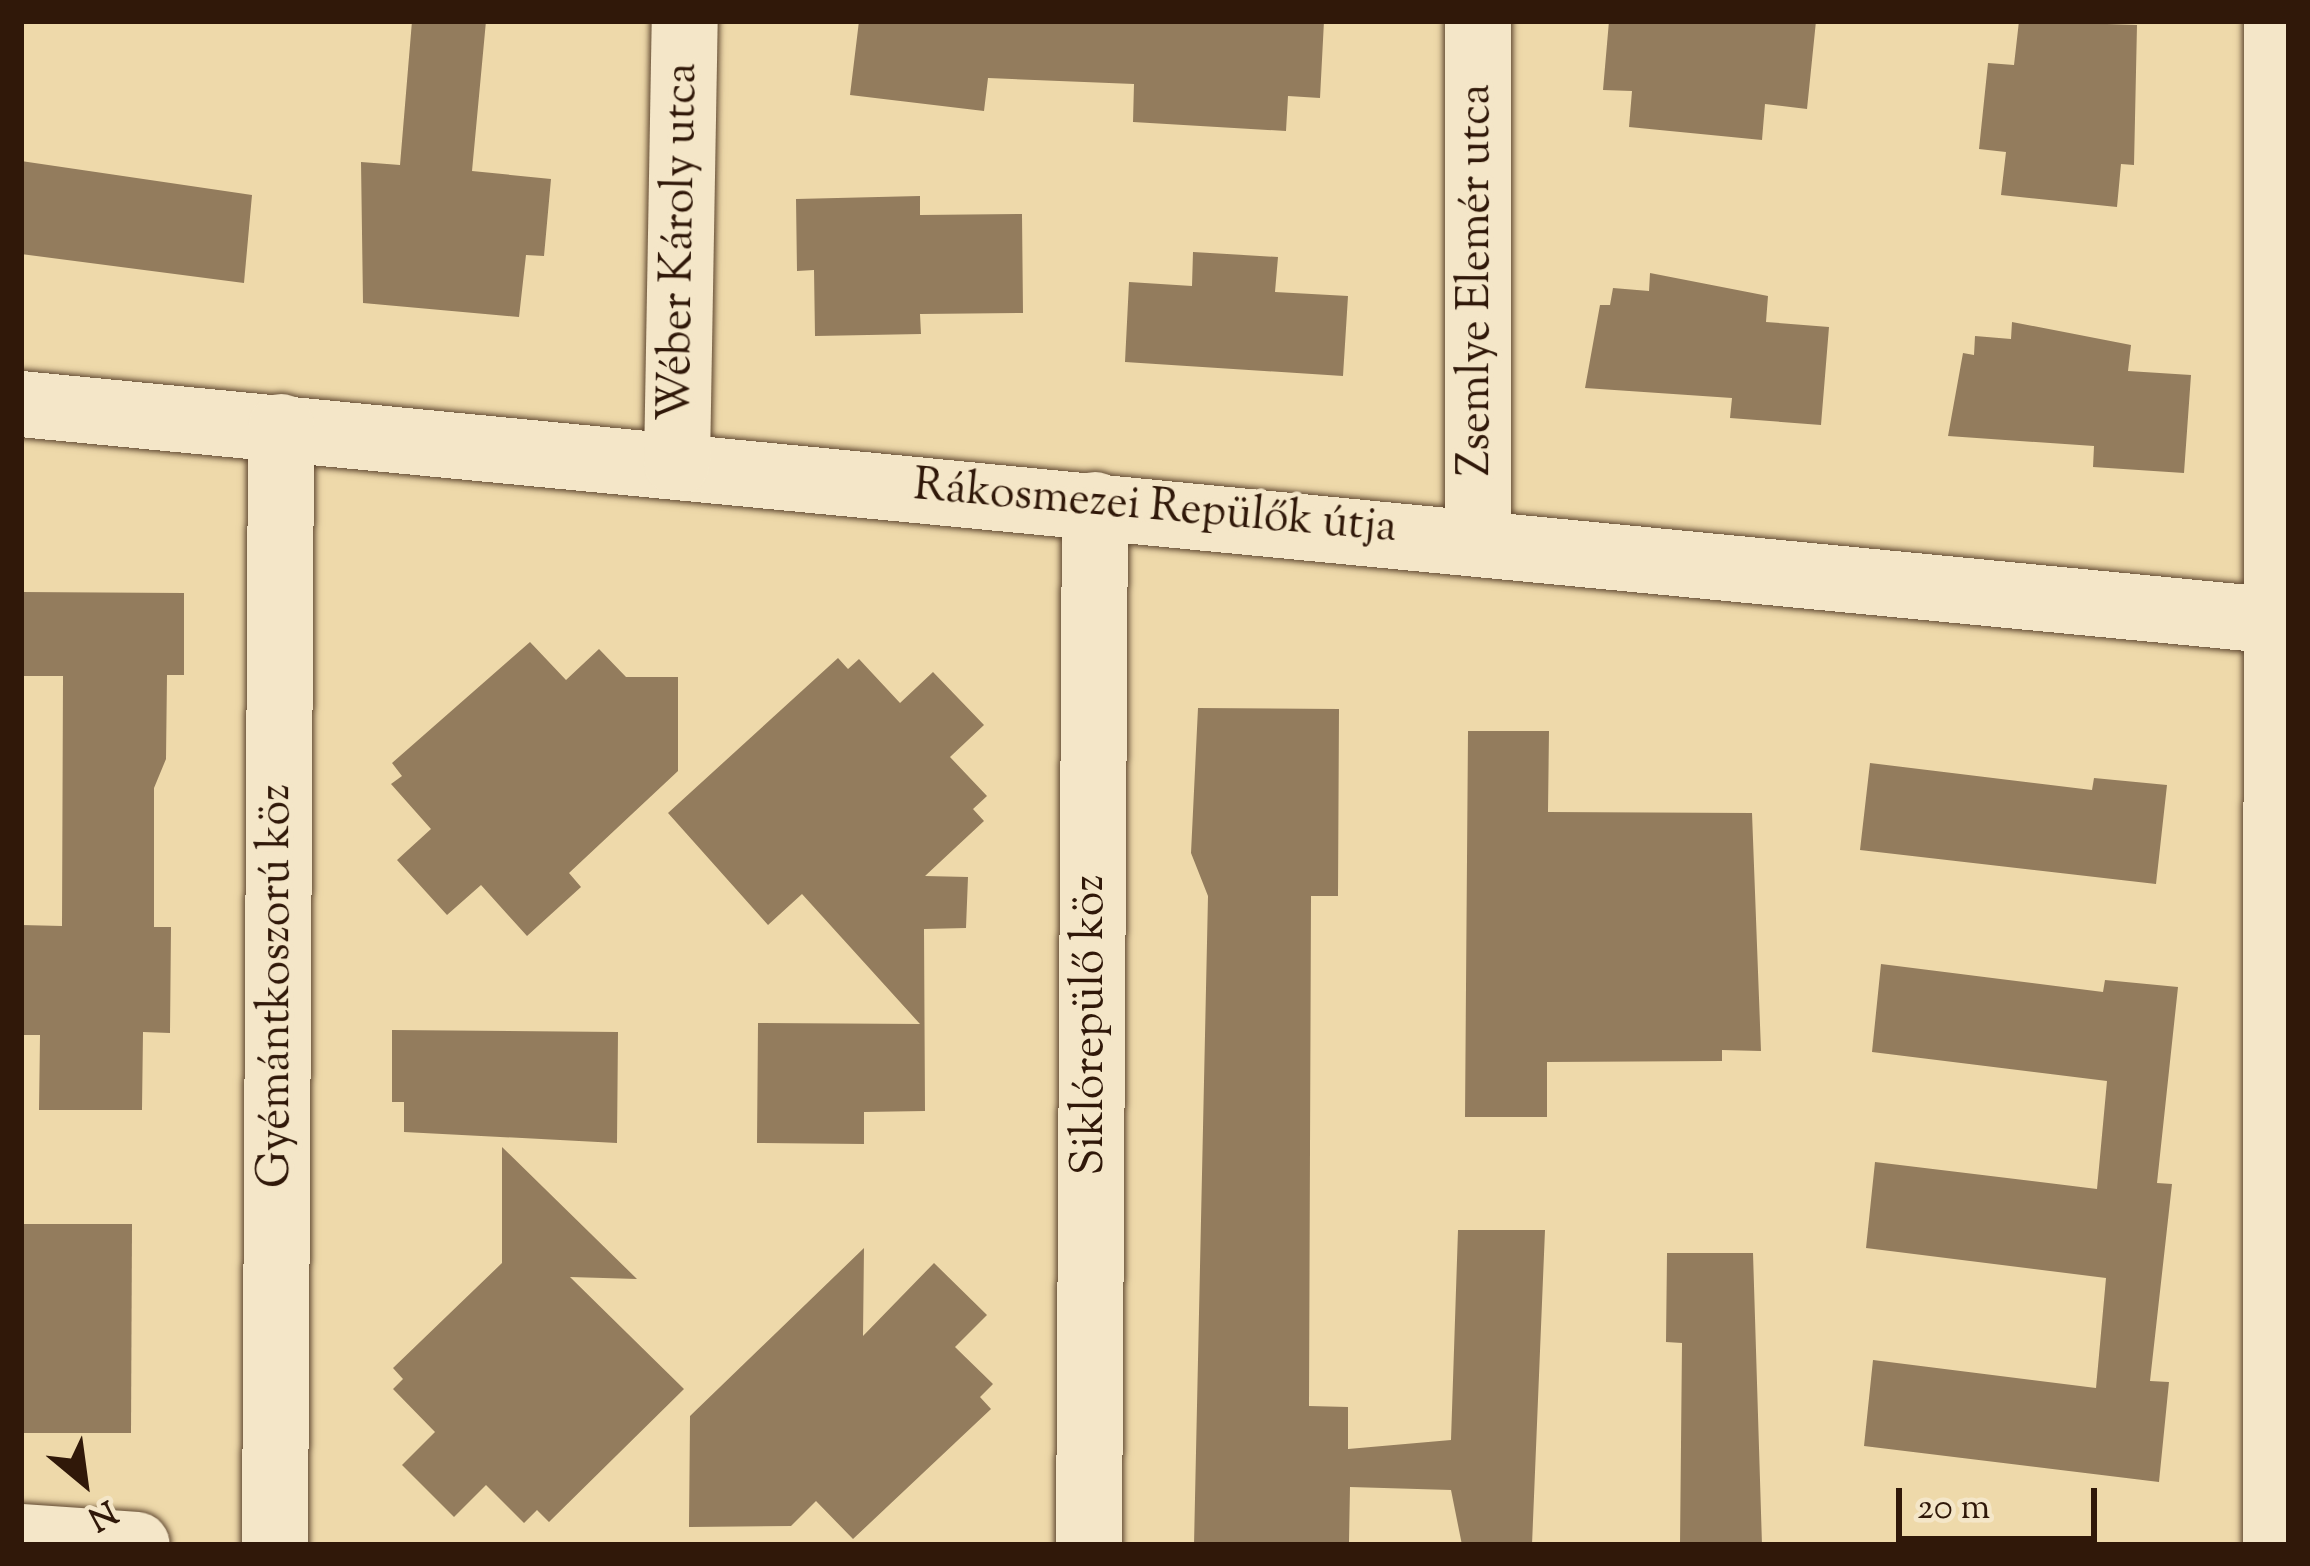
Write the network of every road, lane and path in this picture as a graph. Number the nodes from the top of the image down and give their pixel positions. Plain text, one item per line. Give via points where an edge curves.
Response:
1 (685, 21) edge
2 (1478, 21) edge
3 (2277, 21) edge
4 (21, 404) edge
5 (281, 427) junction
6 (676, 464) junction
7 (1095, 505) junction
8 (1478, 539) junction
9 (2281, 622) edge
10 (21, 1537) edge
11 (137, 1545) edge
12 (274, 1545) edge
13 (1089, 1545) edge
14 (2276, 1545) edge

1 - 6 street, Wéber Károly utca
2 - 8 street, Zsemlye Elemér utca
3 - 9 street
4 - 5 street, Rákosmezei Repülők útja
5 - 6 street, Rákosmezei Repülők útja
5 - 12 street, Gyémántkoszorú köz
6 - 7 street, Rákosmezei Repülők útja
7 - 8 street, Rákosmezei Repülők útja
7 - 13 street, Siklórepülő köz
8 - 9 street, Rákosmezei Repülők útja
9 - 14 street
10 - 11 street

